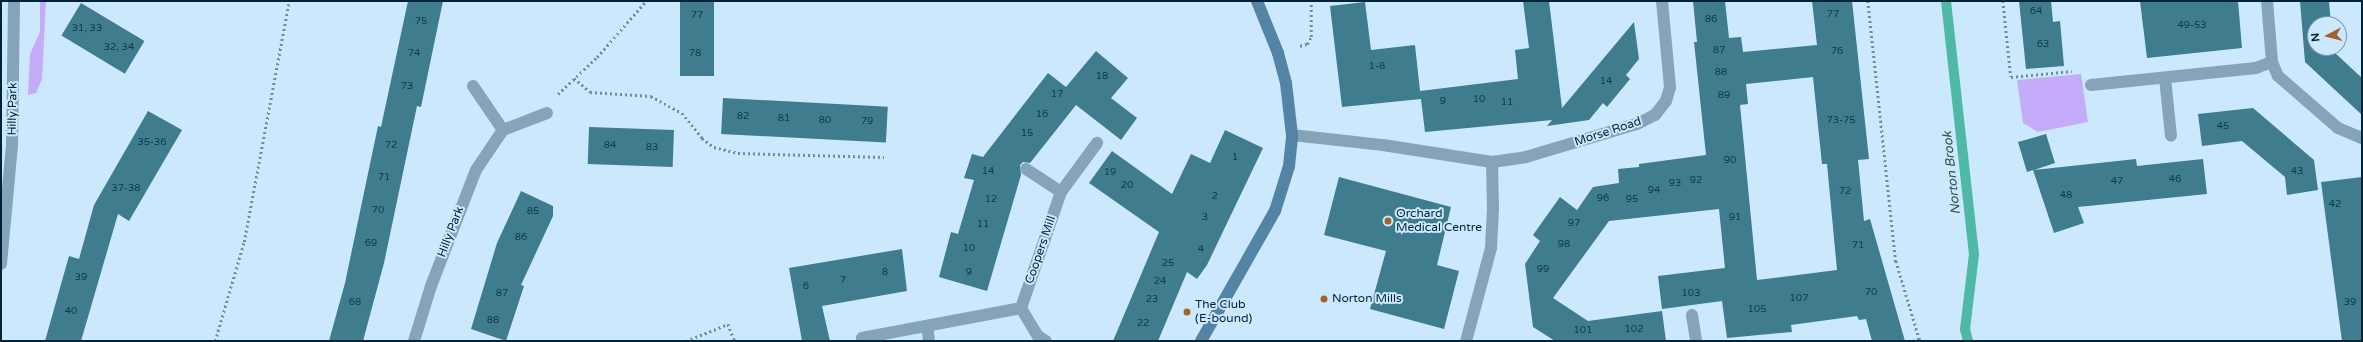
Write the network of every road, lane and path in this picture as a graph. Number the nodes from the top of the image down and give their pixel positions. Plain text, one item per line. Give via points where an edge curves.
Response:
1 (14, 1) edge
2 (289, 1) edge
3 (646, 1) edge
4 (1257, 1) edge
5 (1311, 1) edge
6 (1662, 1) edge
7 (1868, 1) edge
8 (2003, 1) edge
9 (2267, 1) edge
10 (1278, 53) junction
11 (2272, 62) junction
12 (574, 78) junction
13 (2165, 78) junction
14 (2091, 85) joint
15 (473, 86) dead end
16 (547, 113) joint
17 (503, 130) junction
18 (1292, 136) junction
19 (2171, 136) dead end
20 (2362, 138) edge
21 (1096, 143) dead end
22 (884, 158) dead end
23 (1492, 162) junction
24 (1026, 169) dead end
25 (1061, 192) junction
26 (1, 264) edge
27 (1021, 308) junction
28 (1692, 315) dead end
29 (927, 326) junction
30 (862, 338) dead end
31 (1920, 340) edge
32 (215, 341) edge
33 (414, 341) edge
34 (686, 341) edge
35 (735, 341) edge
36 (930, 341) edge
37 (1046, 341) edge
38 (1201, 341) edge
39 (1466, 341) edge
40 (1696, 341) edge
41 (1912, 341) edge

1 - 26 street, Hilly Park via 12,146
2 - 32 path via 244,242
3 - 12 path
4 - 10 main road
5 - 10 path via 1311,37 1307,44
6 - 23 street, Morse Road via 1670,87 1666,101 1655,115 1630,126 1526,157
7 - 31 path via 1896,261
8 - 14 path via 2011,77 2089,69
9 - 11 street
10 - 18 main road via 1291,108
11 - 13 street via 2256,68
11 - 20 street via 2278,76 2338,128
12 - 16 path via 561,88
12 - 22 path via 590,92 651,96 682,113 702,138 714,147 738,153
13 - 14 street
13 - 19 street
15 - 17 street
16 - 17 street
17 - 33 street, Hilly Park via 476,170 431,286
18 - 23 street, Morse Road via 1383,145
18 - 38 main road via 1289,166 1275,211
21 - 25 street, Coopers Mill
23 - 39 street via 1494,209 1491,248
24 - 25 street
25 - 27 street, Coopers Mill
27 - 29 street
27 - 37 street via 1038,336
28 - 40 street
29 - 30 street
29 - 36 street
31 - 41 path
34 - 35 path via 728,324

